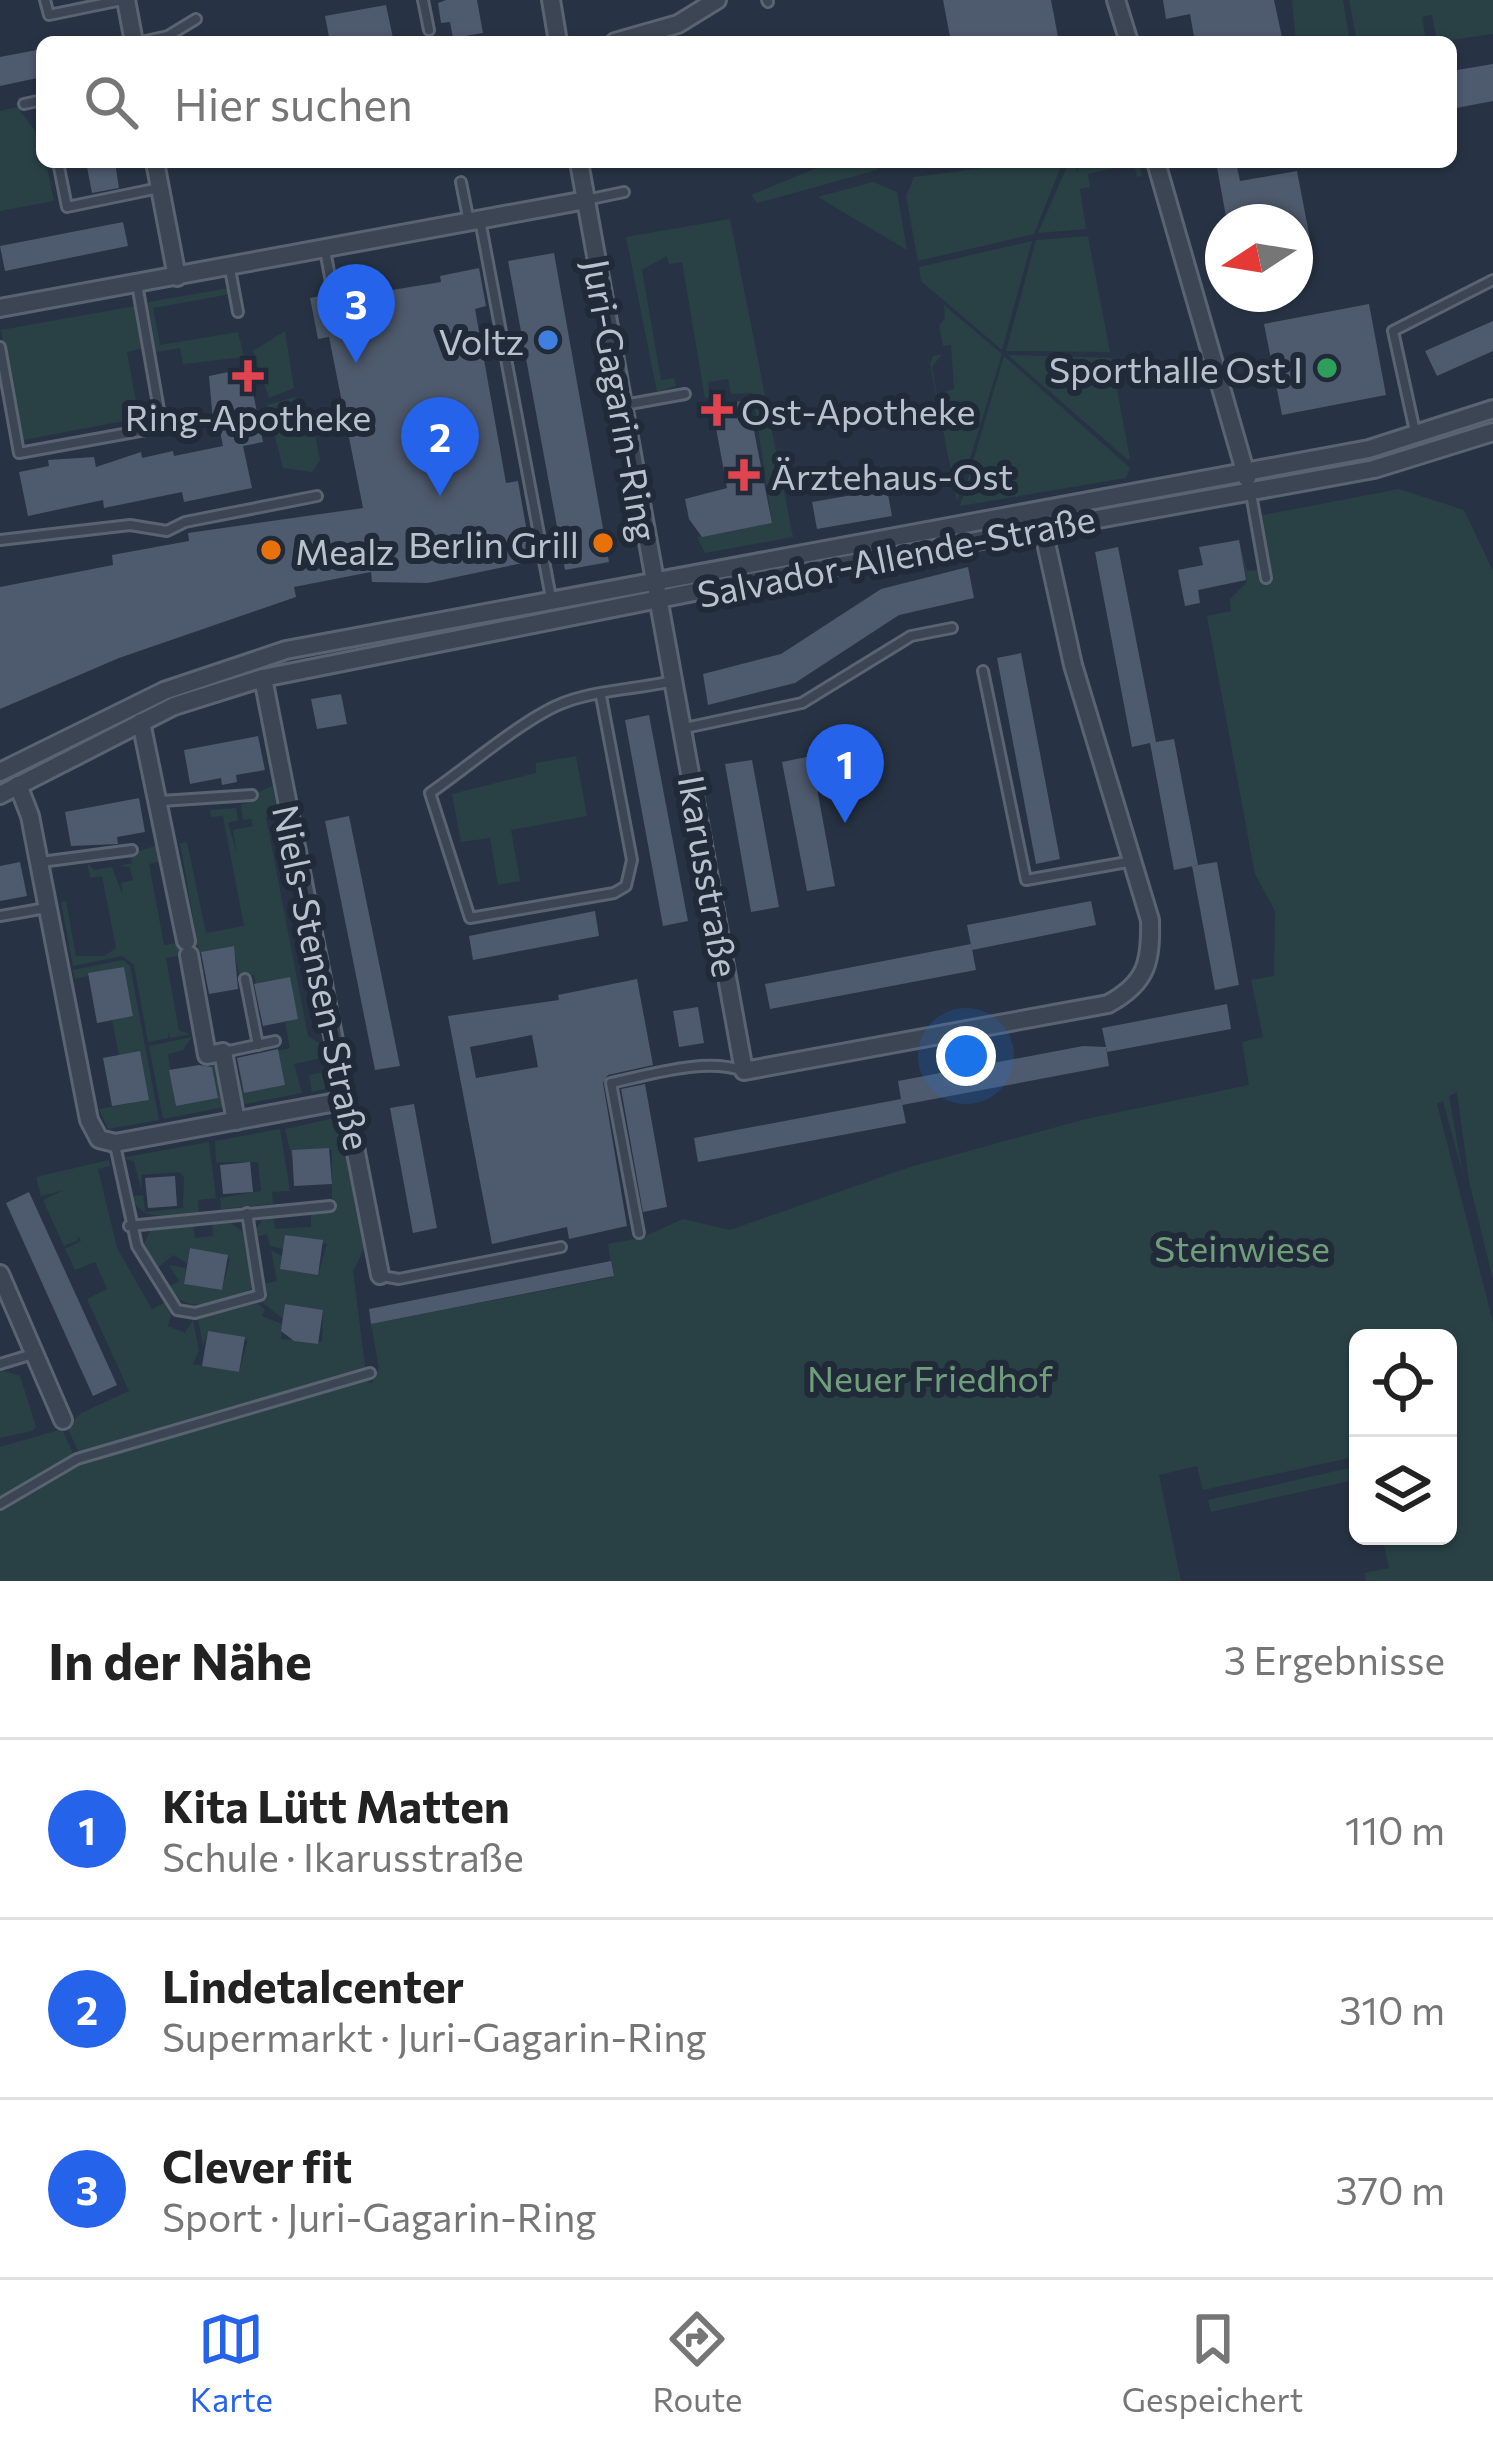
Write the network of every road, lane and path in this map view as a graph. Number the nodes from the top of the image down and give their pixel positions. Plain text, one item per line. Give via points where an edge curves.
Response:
1 (45, 0) edge
2 (124, 0) edge
3 (423, 0) edge
4 (550, 0) edge
5 (717, 0) edge
6 (1117, 0) edge
7 (196, 19) dead end
8 (429, 30) dead end
9 (135, 36) edge
10 (168, 36) edge
11 (557, 36) edge
12 (636, 36) edge
13 (1127, 36) edge
14 (36, 101) edge
15 (24, 104) dead end
16 (59, 168) edge
17 (156, 168) edge
18 (580, 168) edge
19 (1158, 168) edge
20 (461, 182) dead end
21 (161, 188) junction
22 (624, 192) dead end
23 (586, 200) junction
24 (474, 221) junction
25 (325, 250) junction
26 (230, 268) junction
27 (177, 277) junction
28 (1493, 280) edge
29 (137, 284) junction
30 (333, 293) dead end
31 (0, 308) edge
32 (238, 313) dead end
33 (0, 347) edge
34 (685, 394) dead end
35 (623, 406) junction
36 (1493, 409) edge
37 (1493, 432) edge
38 (1415, 436) junction
39 (1246, 472) junction
40 (1250, 492) junction
41 (317, 496) dead end
42 (1041, 519) junction
43 (0, 540) edge
44 (1266, 578) dead end
45 (656, 590) junction
46 (551, 600) junction
47 (952, 628) dead end
48 (983, 671) dead end
49 (263, 678) junction
50 (674, 682) junction
51 (601, 695) junction
52 (141, 722) junction
53 (683, 728) junction
54 (0, 772) edge
55 (17, 785) junction
56 (0, 795) edge
57 (252, 795) dead end
58 (160, 801) junction
59 (132, 850) dead end
60 (1134, 861) junction
61 (40, 862) junction
62 (48, 907) junction
63 (0, 916) edge
64 (245, 979) dead end
65 (275, 1041) dead end
66 (258, 1045) junction
67 (223, 1052) junction
68 (744, 1071) junction
69 (347, 1100) junction
70 (236, 1121) junction
71 (115, 1143) junction
72 (331, 1206) dead end
73 (247, 1213) junction
74 (129, 1226) junction
75 (639, 1233) dead end
76 (561, 1246) dead end
77 (0, 1274) edge
78 (380, 1275) joint
79 (34, 1353) junction
80 (0, 1364) edge
81 (370, 1373) dead end
82 (63, 1420) dead end
83 (0, 1504) edge

1 - 2 lane via 49,15
2 - 9 street
3 - 8 lane
4 - 11 street
5 - 12 street via 678,24
6 - 13 street
7 - 10 lane
14 - 15 lane
16 - 21 lane via 68,207
17 - 21 street
18 - 23 street, Juri-Gagarin-Ring
19 - 39 street
20 - 24 lane
21 - 27 street
22 - 23 lane
23 - 24 street
23 - 35 street, Juri-Gagarin-Ring
24 - 25 street
24 - 46 lane
25 - 26 street
25 - 30 lane
26 - 27 street
26 - 32 lane
27 - 29 street
28 - 38 lane via 1393,331
29 - 31 street
29 - 33 lane via 162,427 19,453
34 - 35 lane
35 - 45 street, Juri-Gagarin-Ring
36 - 38 street, Salvador-Allende-Straße
37 - 40 street, Salvador-Allende-Straße via 1374,469
38 - 39 street, Salvador-Allende-Straße
39 - 40 street
39 - 42 street, Salvador-Allende-Straße
40 - 42 street, Salvador-Allende-Straße
40 - 44 lane
41 - 43 lane via 167,531 130,525
42 - 45 street, Salvador-Allende-Straße
42 - 60 street via 1073,665
45 - 46 street, Juri-Gagarin-Ring
45 - 49 street
45 - 50 street, Ikarusstraße
46 - 54 street, Juri-Gagarin-Ring via 259,657 164,691
47 - 53 lane via 911,636 802,704
48 - 60 lane via 1026,880
49 - 52 street
49 - 69 street, Niels-Stensen-Straße
50 - 51 lane, Ikarusstraße
50 - 53 street, Ikarusstraße
51 - 51 lane, Ikarusstraße via 561,704 430,793 470,918 614,893 632,876
52 - 55 street
52 - 58 street
53 - 68 street, Ikarusstraße
55 - 56 street
55 - 61 street
57 - 58 lane
58 - 67 street via 207,1055
59 - 61 lane
60 - 68 street via 1150,920 1151,964 1134,990 1108,1004
61 - 62 street
62 - 63 lane
62 - 71 street via 91,1127
64 - 66 lane
65 - 66 lane
66 - 67 lane
67 - 70 street
68 - 75 lane via 731,1066 611,1083
69 - 70 street
69 - 78 street, Niels-Stensen-Straße
70 - 71 street
71 - 74 lane
72 - 73 lane
73 - 74 lane
73 - 74 lane via 260,1294 195,1313 170,1303
76 - 78 lane via 399,1279
77 - 79 street
79 - 80 lane
79 - 82 street
81 - 83 lane via 77,1459

